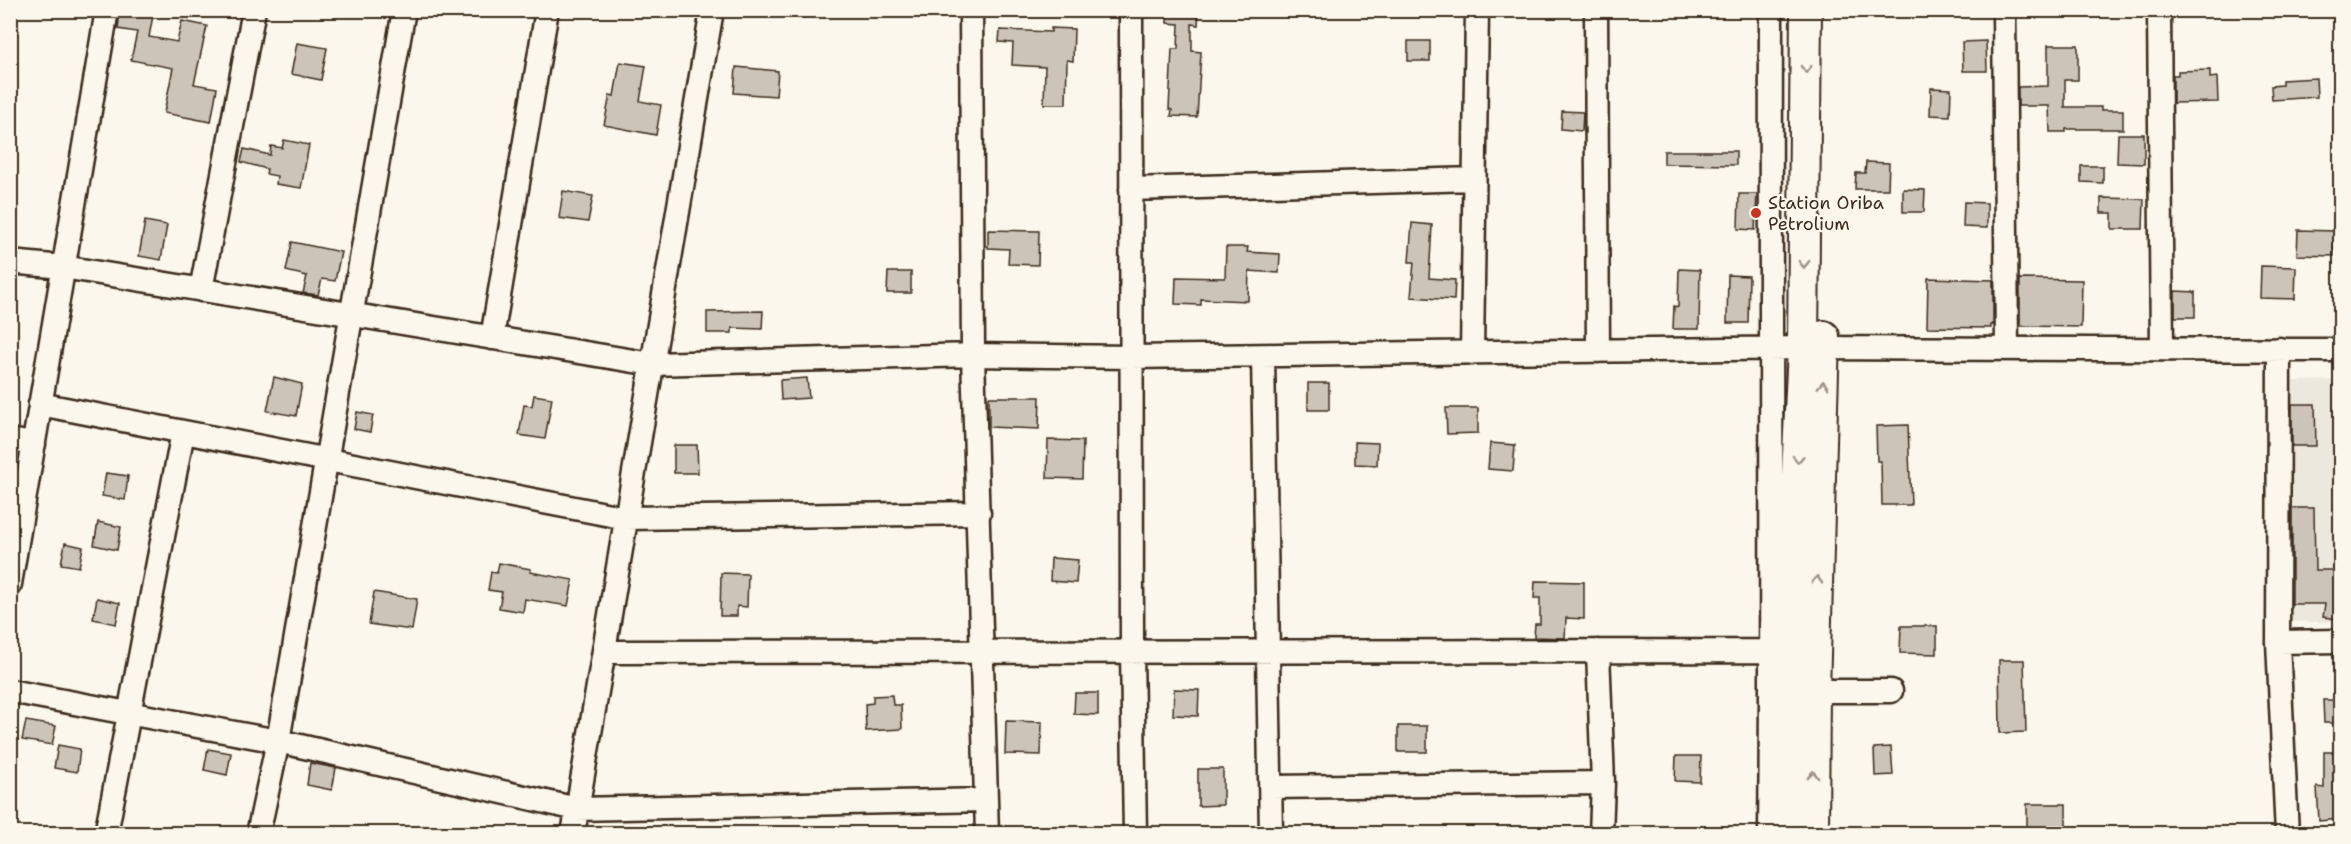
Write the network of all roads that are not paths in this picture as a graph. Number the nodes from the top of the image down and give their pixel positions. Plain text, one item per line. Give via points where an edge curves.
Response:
1 (107, 10) edge
2 (254, 10) edge
3 (404, 10) edge
4 (547, 10) edge
5 (712, 10) edge
6 (971, 10) edge
7 (1131, 10) edge
8 (1477, 10) edge
9 (1596, 10) edge
10 (1771, 10) edge
11 (1806, 10) edge
12 (1827, 10) edge
13 (2004, 10) edge
14 (2158, 10) edge
15 (1474, 179) junction
16 (1131, 189) junction
17 (10, 262) edge
18 (63, 267) junction
19 (201, 290) junction
20 (352, 314) junction
21 (492, 338) junction
22 (1813, 348) junction
23 (1770, 349) junction
24 (2007, 349) junction
25 (2162, 349) junction
26 (2279, 349) junction
27 (2340, 350) edge
28 (1598, 351) junction
29 (1472, 353) junction
30 (973, 356) junction
31 (1263, 356) junction
32 (1131, 357) junction
33 (652, 364) junction
34 (40, 404) junction
35 (183, 432) junction
36 (10, 440) edge
37 (34, 444) junction
38 (327, 460) junction
39 (979, 513) junction
40 (626, 518) junction
41 (11, 574) edge
42 (2340, 641) edge
43 (2278, 642) junction
44 (1598, 651) junction
45 (1772, 651) junction
46 (604, 652) junction
47 (983, 652) junction
48 (1132, 652) junction
49 (1268, 652) junction
50 (10, 691) edge
51 (1800, 691) junction
52 (1891, 692) dead end
53 (129, 713) junction
54 (278, 741) junction
55 (1603, 783) junction
56 (1270, 787) junction
57 (986, 800) junction
58 (577, 809) junction
59 (106, 834) edge
60 (258, 834) edge
61 (573, 834) edge
62 (987, 834) edge
63 (1135, 834) edge
64 (1271, 834) edge
65 (1601, 834) edge
66 (1770, 834) edge
67 (1785, 834) edge
68 (1813, 834) edge
69 (2287, 834) edge

1 - 18 street
2 - 19 street
3 - 20 street
4 - 21 street
5 - 33 street
6 - 30 street
7 - 16 street
8 - 15 street
9 - 28 street
10 - 23 street
11 -> 22 main road
12 - 22 main road
13 - 24 street
14 - 25 street
15 - 16 street
15 - 29 street
16 - 32 street
17 - 18 street
18 - 19 street
18 - 34 street
19 - 20 street
20 - 21 street
20 - 38 street
21 - 33 street
22 - 23 street
22 - 24 street
22 - 51 main road
23 - 28 street
23 - 45 street
24 - 25 street
25 - 26 street
26 - 27 street
26 - 43 street
28 - 29 street
29 - 31 street
30 - 32 street
30 - 33 street
30 - 39 street
31 - 32 street
31 - 49 street
32 - 48 street
33 - 40 street
34 - 35 street
34 - 37 street
35 - 38 street
35 - 53 street
36 - 37 street
37 - 41 street
38 - 40 street
38 - 54 street
39 - 40 street
39 - 47 street
40 - 46 street
42 - 43 street
43 - 69 street
44 - 45 street
44 - 49 street
44 - 55 street
45 - 66 street
46 - 47 street
46 - 58 street
47 - 48 street
47 - 57 street
48 - 49 street
48 - 63 street
49 - 56 street
50 - 53 street
51 - 52 street
51 - 67 main road
68 -> 51 main road
53 - 54 street
53 - 59 street
54 - 58 street
54 - 60 street
55 - 56 street
55 - 65 street
56 - 64 street
57 - 58 street
57 - 62 street
58 - 61 street

